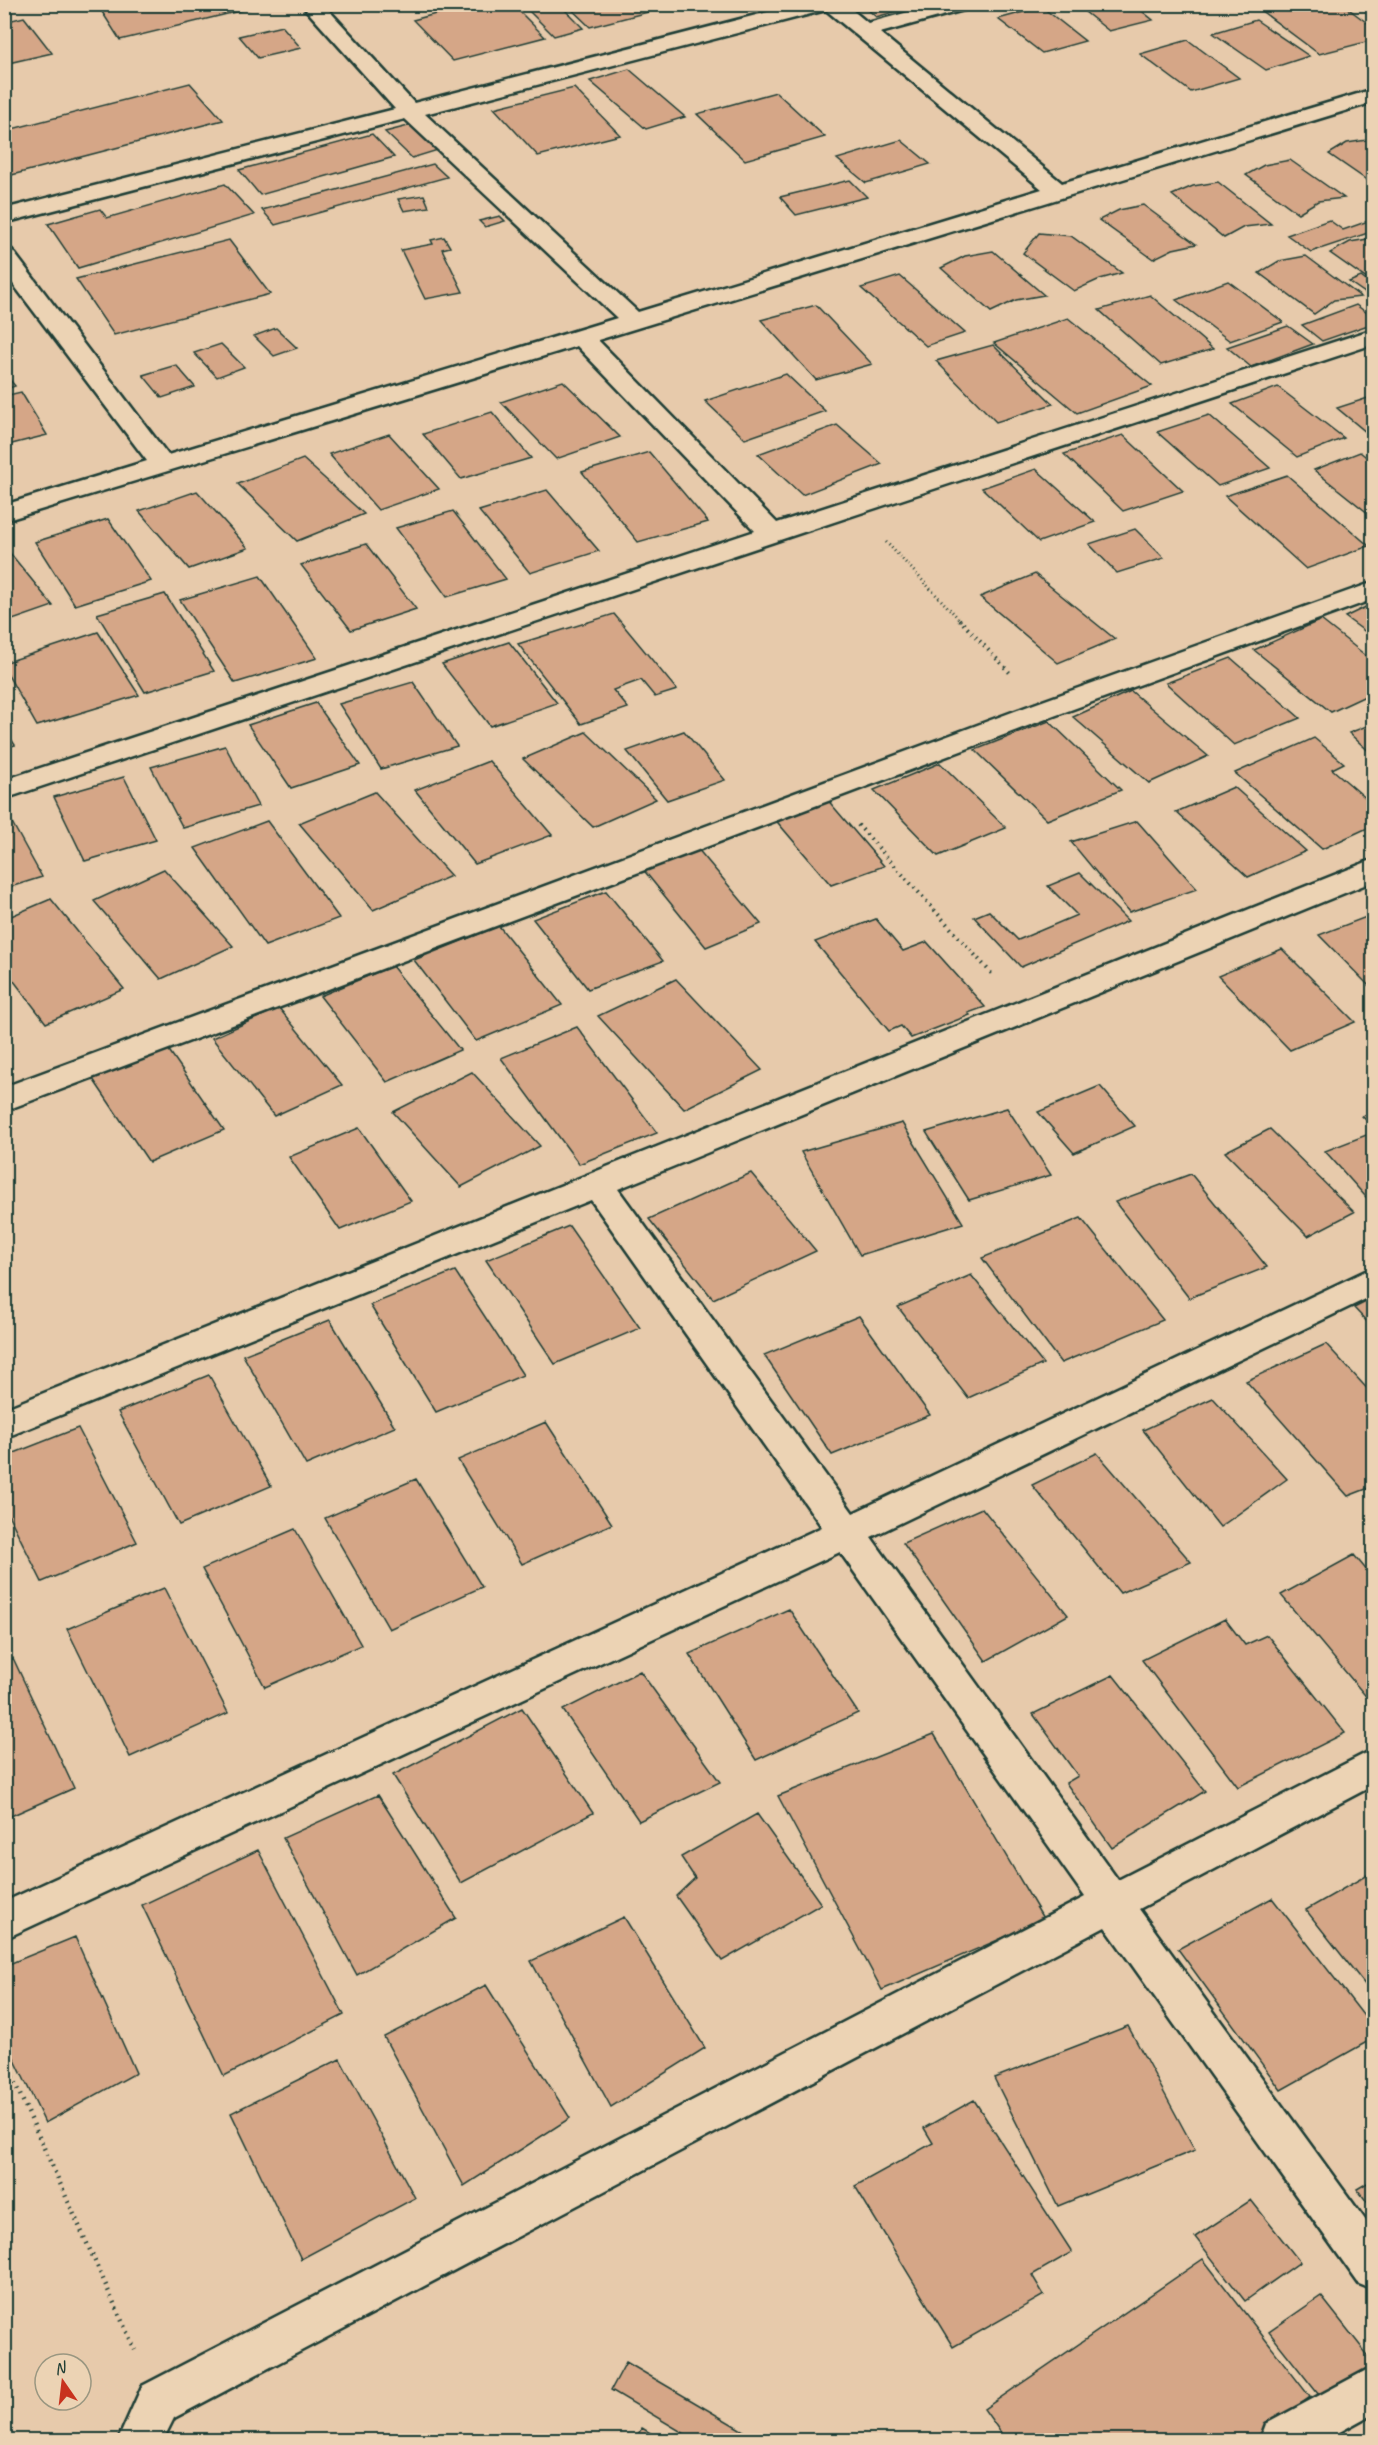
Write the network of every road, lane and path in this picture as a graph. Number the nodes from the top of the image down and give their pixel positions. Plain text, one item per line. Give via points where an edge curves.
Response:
1 (311, 4) edge
2 (826, 4) edge
3 (831, 4) edge
4 (964, 4) edge
5 (864, 31) junction
6 (1374, 95) edge
7 (410, 112) junction
8 (1059, 192) junction
9 (4, 216) edge
10 (4, 255) edge
11 (634, 321) junction
12 (1374, 336) edge
13 (582, 337) junction
14 (163, 465) junction
15 (852, 507) junction
16 (4, 513) edge
17 (773, 534) junction
18 (1374, 590) edge
19 (1044, 710) junction
20 (4, 790) edge
21 (827, 791) junction
22 (1374, 869) edge
23 (1025, 1010) junction
24 (4, 1100) edge
25 (597, 1184) junction
26 (1374, 1280) edge
27 (8, 1412) edge
28 (846, 1532) junction
29 (1374, 1766) edge
30 (1111, 1902) junction
31 (4, 1921) edge
32 (4, 2059) edge
33 (1374, 2269) edge
34 (1374, 2388) edge
35 (149, 2422) edge
36 (1282, 2440) edge

1 - 7 street
2 - 7 street
3 - 5 street
4 - 5 street
5 - 8 street
6 - 8 street
7 - 9 street
7 - 11 street
8 - 11 street
10 - 14 street
11 - 13 street
12 - 15 street
13 - 14 street
13 - 17 street
14 - 16 street
15 - 17 street
15 - 19 path
17 - 20 street
18 - 19 street
19 - 21 street
21 - 23 path
21 - 24 street
22 - 23 street
23 - 25 street
25 - 27 street
25 - 28 street
26 - 28 street
28 - 30 street
28 - 31 street
29 - 30 street
30 - 33 street
30 - 35 street
32 - 35 path
34 - 36 street

